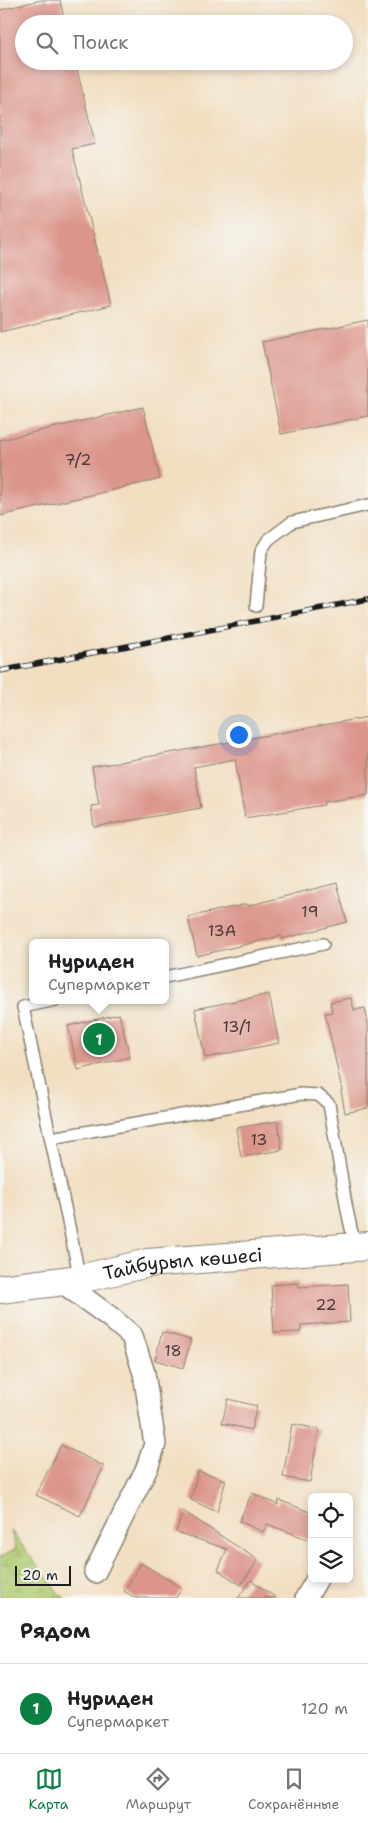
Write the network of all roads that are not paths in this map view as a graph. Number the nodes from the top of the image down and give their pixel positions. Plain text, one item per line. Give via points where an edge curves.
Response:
1 (368, 505) edge
2 (256, 606) dead end
3 (323, 944) dead end
4 (169, 976) edge
5 (37, 1004) edge
6 (51, 1138) junction
7 (361, 1247) edge
8 (71, 1280) junction
9 (0, 1289) edge
10 (96, 1572) dead end
11 (315, 1583) edge
12 (306, 1598) edge

1 - 2 lane via 292,522 268,540 261,551
3 - 4 lane
5 - 6 lane via 23,1007
6 - 7 lane via 302,1094 318,1095 329,1104 347,1210
6 - 8 lane
7 - 8 main road, Тайбурыл көшесі via 148,1263
8 - 9 main road, Тайбурыл көшесі
8 - 10 street via 132,1336 144,1373 155,1444
11 - 12 street

